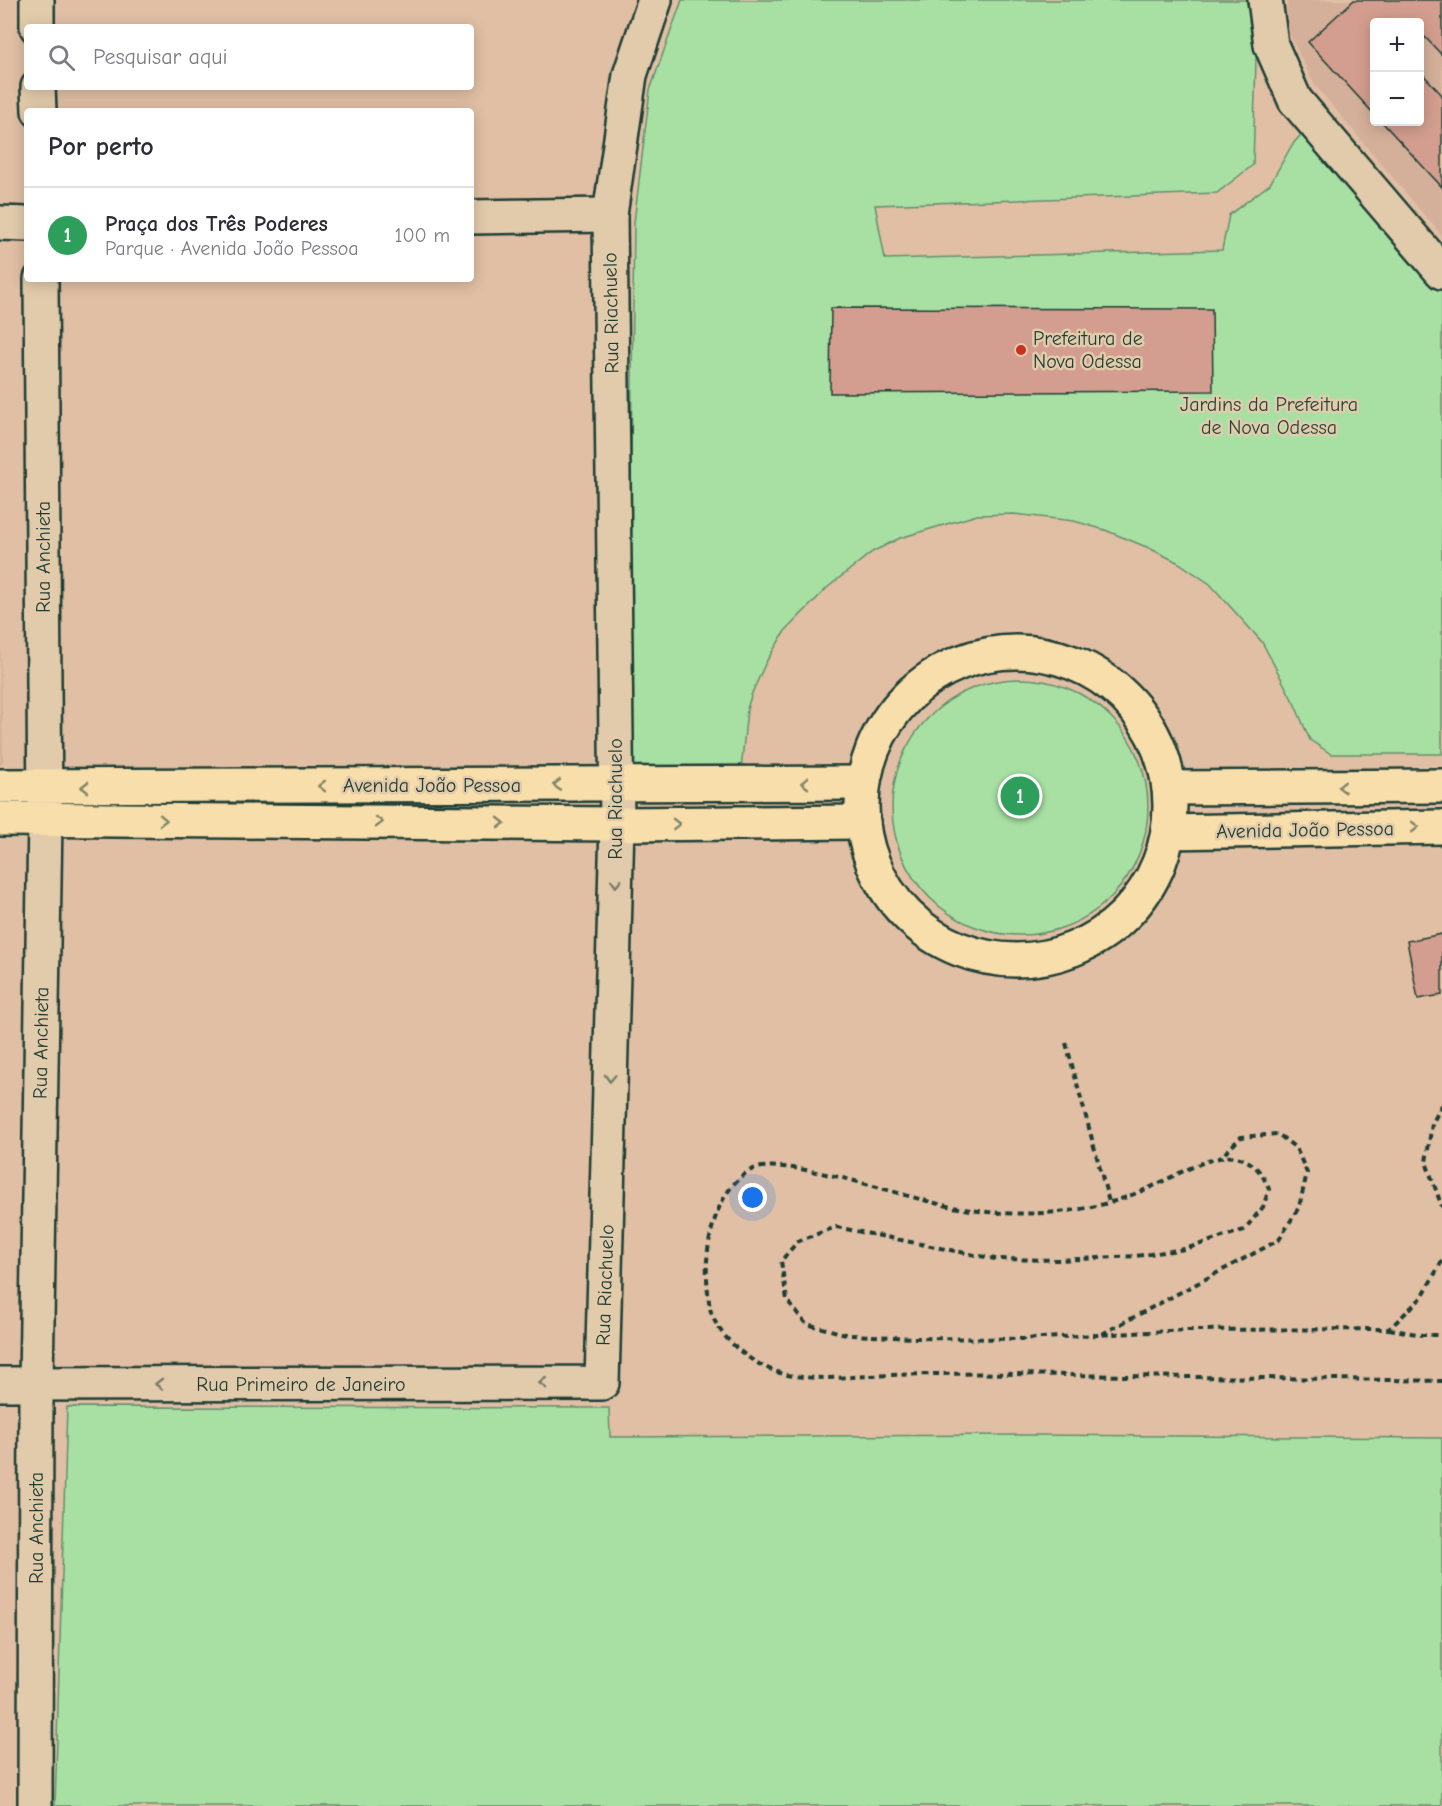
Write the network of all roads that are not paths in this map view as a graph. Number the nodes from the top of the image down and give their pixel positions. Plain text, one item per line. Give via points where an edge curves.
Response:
1 (37, 0) edge
2 (655, 0) edge
3 (1265, 0) edge
4 (38, 24) edge
5 (38, 90) edge
6 (39, 108) edge
7 (610, 215) junction
8 (474, 218) edge
9 (0, 223) edge
10 (24, 224) edge
11 (1442, 272) edge
12 (41, 282) edge
13 (863, 783) junction
14 (616, 785) junction
15 (0, 786) edge
16 (130, 786) junction
17 (282, 786) junction
18 (443, 786) junction
19 (1442, 786) edge
20 (44, 787) junction
21 (1169, 788) junction
22 (0, 819) edge
23 (45, 819) junction
24 (129, 820) junction
25 (282, 821) junction
26 (863, 822) junction
27 (442, 823) junction
28 (617, 824) junction
29 (1442, 827) edge
30 (1168, 832) junction
31 (602, 1383) joint
32 (0, 1384) edge
33 (36, 1384) junction
34 (35, 1806) edge

1 - 4 street
2 - 7 street, Rua Riachuelo via 630,75
3 - 11 street via 1271,45 1295,100
5 - 6 street
7 - 8 street
7 - 14 street, Rua Riachuelo
9 - 10 street
12 - 20 street, Rua Anchieta
13 -> 14 main road, Avenida João Pessoa
13 - 21 main road via 876,739 895,710 919,686 958,663 1003,652 1052,657 1078,665 1122,694 1154,737
13 - 26 main road
14 -> 18 main road, Avenida João Pessoa
14 - 28 street, Rua Riachuelo
15 - 20 main road, Avenida João Pessoa
16 - 17 main road, Avenida João Pessoa
16 -> 20 main road, Avenida João Pessoa
16 - 24 main road
18 -> 17 main road, Avenida João Pessoa
17 - 25 main road
18 - 27 main road
19 -> 21 main road
20 - 23 street, Rua Anchieta
21 - 30 main road
22 - 23 main road, Avenida João Pessoa
23 - 24 main road, Avenida João Pessoa
23 - 33 street, Rua Anchieta
24 -> 25 main road, Avenida João Pessoa
25 -> 27 main road, Avenida João Pessoa
28 -> 26 main road, Avenida João Pessoa
26 - 30 main road via 866,843 882,881 907,915 960,949 1022,959 1073,948 1117,922 1139,899 1155,872
27 -> 28 main road, Avenida João Pessoa
28 -> 31 street, Rua Riachuelo
30 -> 29 main road, Avenida João Pessoa
31 -> 33 street, Rua Primeiro de Janeiro
32 - 33 street, Rua Primeiro de Janeiro
33 - 34 street, Rua Anchieta

